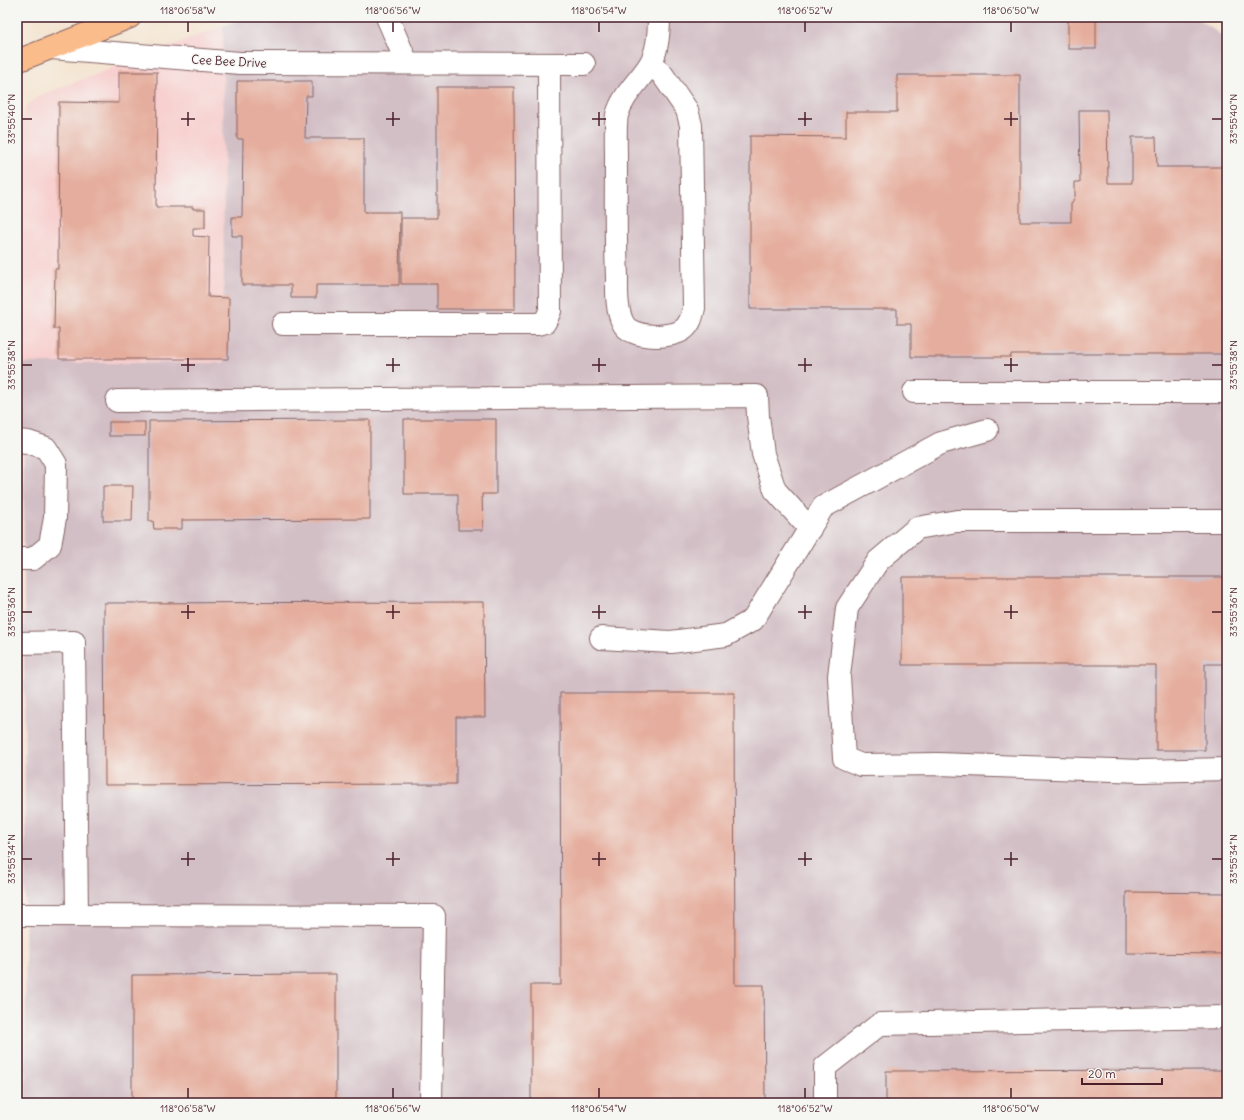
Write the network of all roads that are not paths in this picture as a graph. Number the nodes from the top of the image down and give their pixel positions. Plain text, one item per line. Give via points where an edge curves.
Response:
1 (130, 17) edge
2 (387, 17) edge
3 (659, 17) edge
4 (51, 48) junction
5 (17, 61) edge
6 (407, 63) junction
7 (549, 64) junction
8 (584, 64) dead end
9 (650, 64) junction
10 (283, 324) dead end
11 (914, 392) dead end
12 (1227, 392) edge
13 (117, 401) dead end
14 (987, 430) dead end
15 (17, 441) edge
16 (1227, 521) edge
17 (810, 529) junction
18 (17, 559) edge
19 (601, 638) dead end
20 (17, 643) edge
21 (1227, 769) edge
22 (17, 915) edge
23 (77, 915) junction
24 (1227, 1017) edge
25 (431, 1103) edge
26 (825, 1103) edge

1 - 4 main road
2 - 6 street
3 - 9 street via 656,48
4 - 5 main road
4 - 6 street, Cee Bee Drive via 240,63
6 - 7 street, Cee Bee Drive
7 - 8 street, Cee Bee Drive
7 - 10 street via 550,310 545,322
9 - 9 street via 626,95 617,116 618,311 626,328 658,337 684,329 690,323 694,308 691,125 687,110 662,74
11 - 12 street
13 - 17 street via 757,396 762,454 775,490
14 - 17 street via 941,443 823,507
15 - 18 street via 46,448 56,464 55,518 50,545 33,559
16 - 21 street via 957,521 917,528 878,561 847,608 839,676 844,758 861,765 938,764 1142,771
17 - 19 street via 753,620 726,635 671,642
20 - 23 street via 74,642
22 - 23 street
23 - 25 street via 434,916
24 - 26 street via 880,1024 825,1067

